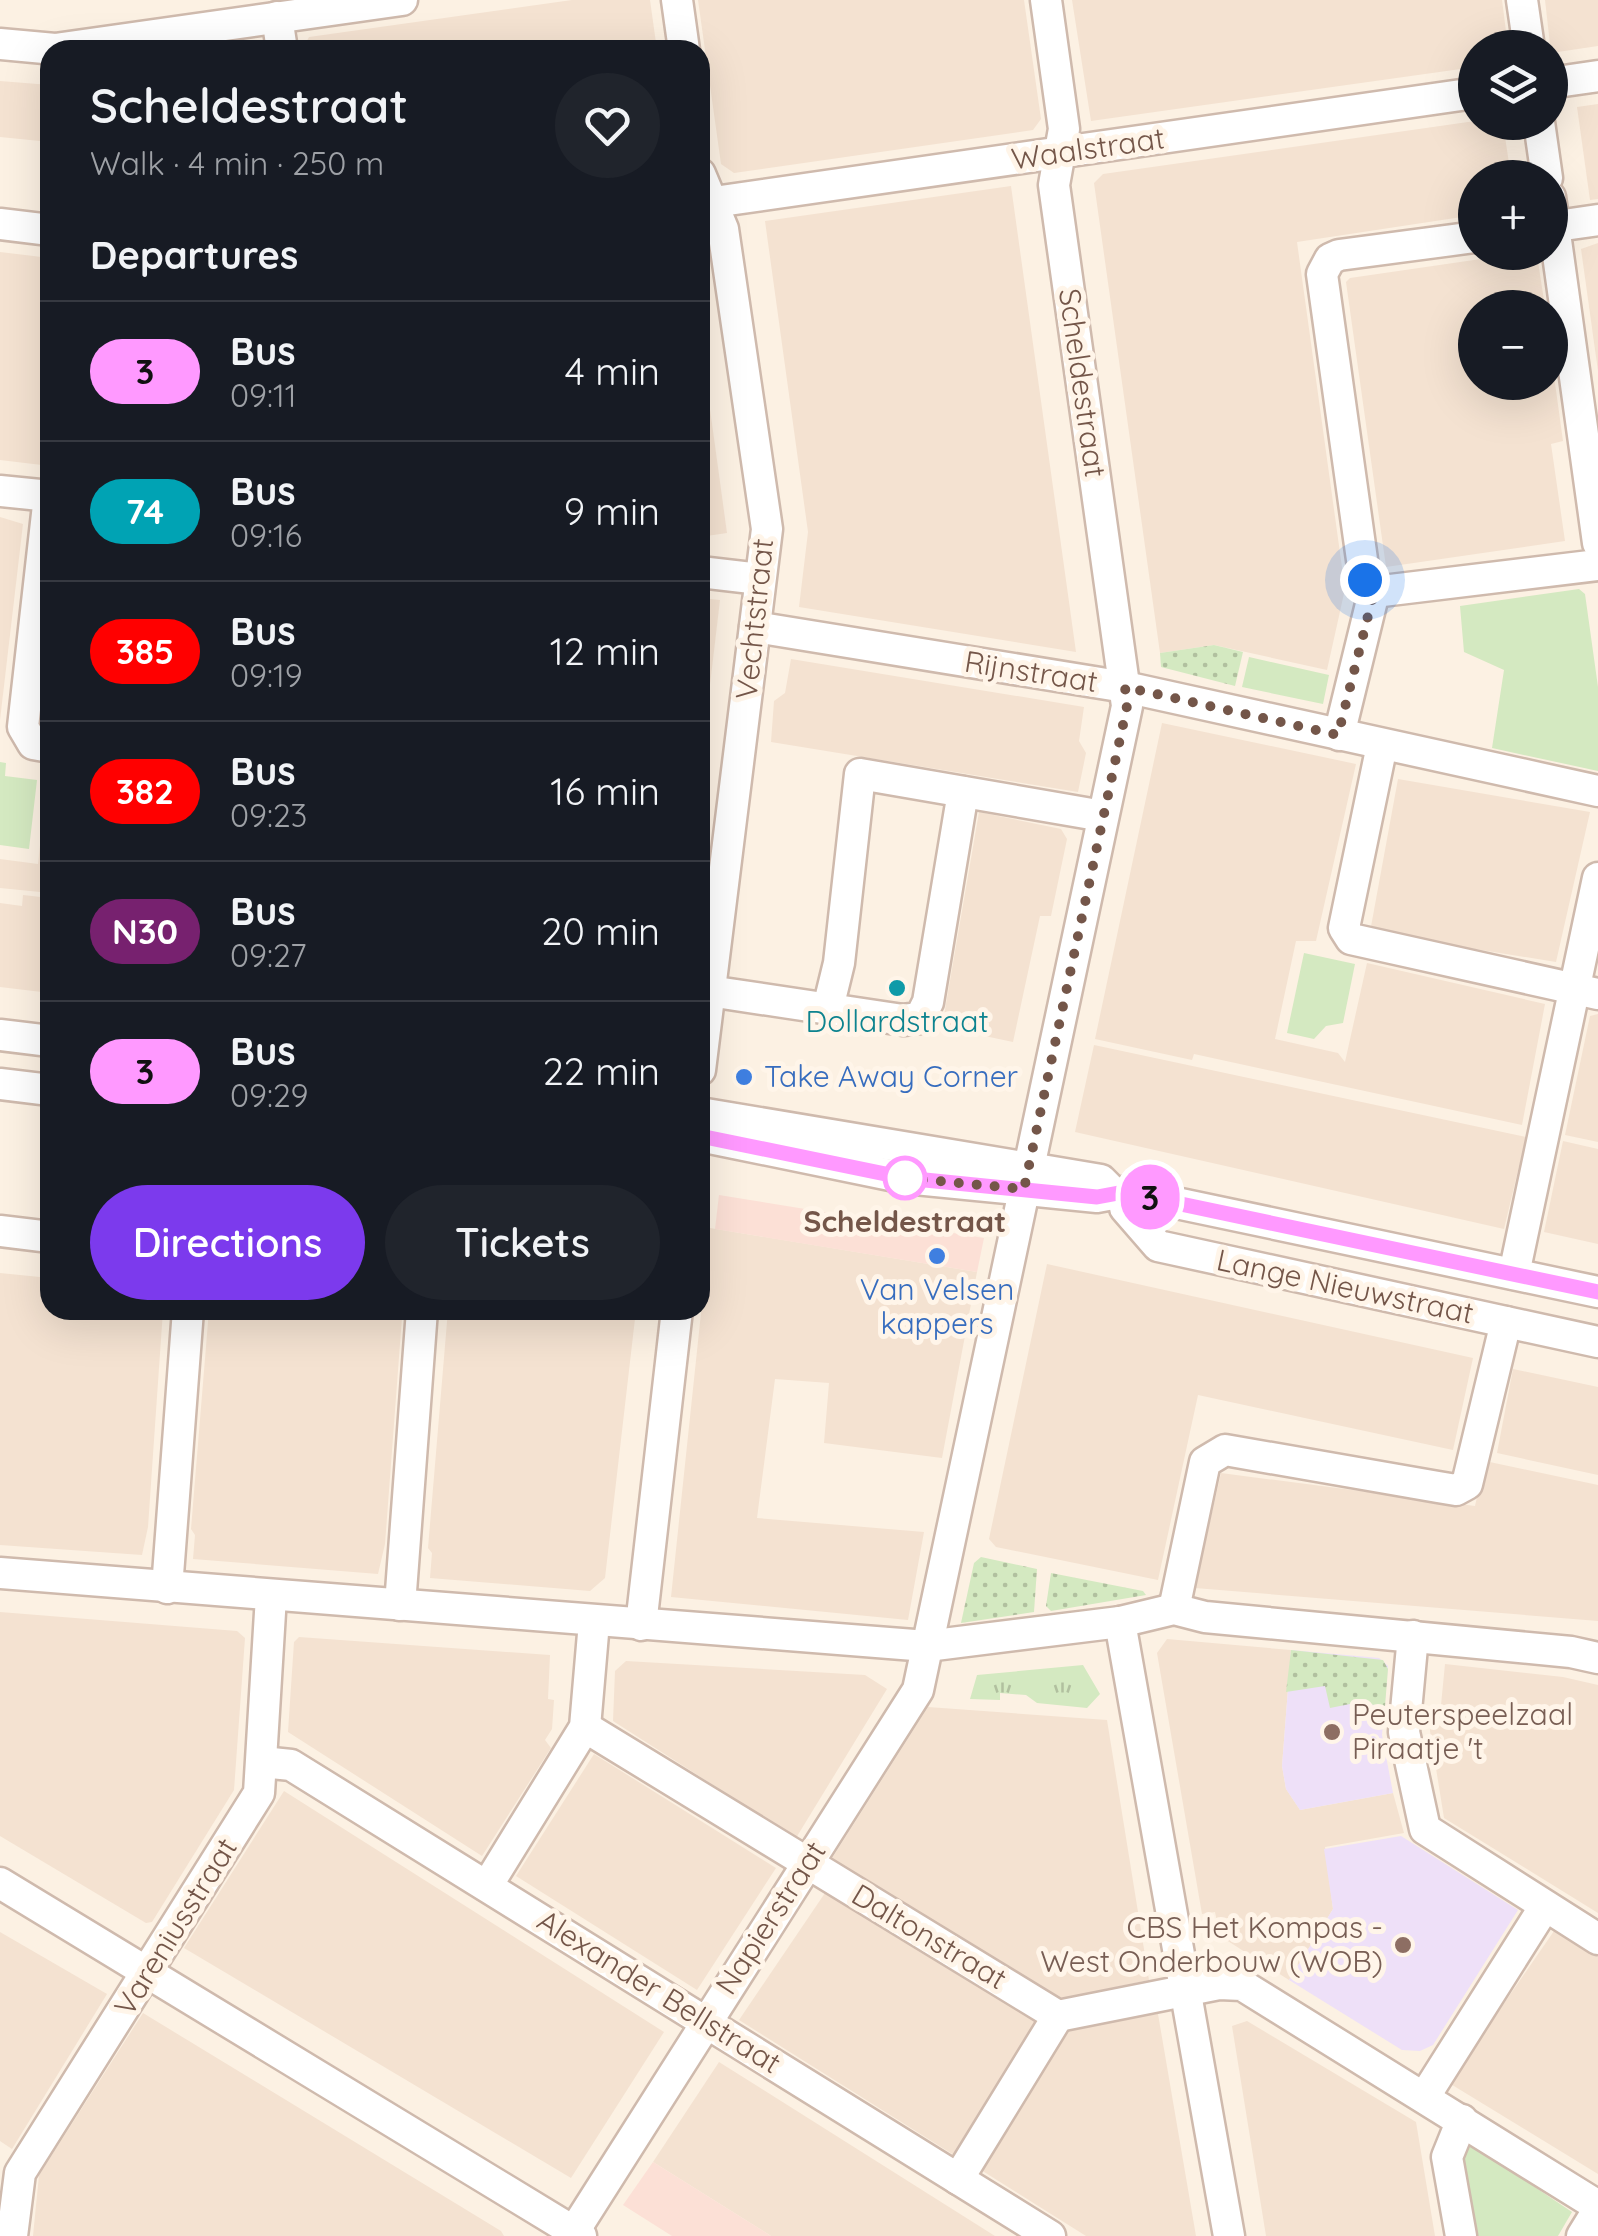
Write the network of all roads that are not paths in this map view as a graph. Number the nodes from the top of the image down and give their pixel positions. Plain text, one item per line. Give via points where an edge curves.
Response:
1 (402, 0) edge
2 (678, 0) edge
3 (1046, 0) edge
4 (1522, 0) edge
5 (278, 17) junction
6 (1526, 30) edge
7 (113, 40) edge
8 (281, 40) edge
9 (683, 40) edge
10 (0, 44) edge
11 (40, 47) edge
12 (1598, 76) edge
13 (1568, 80) edge
14 (1458, 96) edge
15 (1057, 153) junction
16 (710, 202) edge
17 (710, 209) edge
18 (1568, 218) edge
19 (1598, 220) edge
20 (0, 224) edge
21 (40, 229) edge
22 (1458, 239) edge
23 (1559, 270) edge
24 (0, 491) edge
25 (40, 495) edge
26 (1598, 544) edge
27 (1598, 564) edge
28 (710, 573) edge
29 (40, 576) edge
30 (760, 578) junction
31 (1374, 592) junction
32 (755, 627) junction
33 (1125, 687) junction
34 (1338, 735) junction
35 (40, 745) edge
36 (1382, 745) junction
37 (1598, 791) edge
38 (963, 792) junction
39 (1103, 816) junction
40 (1598, 878) edge
41 (710, 991) joint
42 (1586, 992) edge
43 (828, 1008) junction
44 (0, 1035) edge
45 (40, 1040) edge
46 (0, 1084) edge
47 (40, 1089) edge
48 (710, 1115) edge
49 (710, 1138) edge
50 (1027, 1177) junction
51 (1119, 1192) junction
52 (0, 1231) edge
53 (40, 1236) edge
54 (1514, 1274) junction
55 (1598, 1292) edge
56 (187, 1320) edge
57 (421, 1320) edge
58 (677, 1320) edge
59 (1506, 1322) junction
60 (1598, 1342) edge
61 (0, 1573) edge
62 (167, 1588) junction
63 (271, 1596) junction
64 (400, 1605) junction
65 (1174, 1610) junction
66 (594, 1622) junction
67 (1120, 1622) junction
68 (641, 1625) junction
69 (1413, 1636) junction
70 (927, 1646) junction
71 (1598, 1658) edge
72 (585, 1727) junction
73 (262, 1762) junction
74 (806, 1862) junction
75 (0, 1883) edge
76 (487, 1886) junction
77 (1545, 1906) junction
78 (1598, 1939) edge
79 (149, 1972) junction
80 (1187, 1991) junction
81 (1058, 2016) junction
82 (705, 2022) junction
83 (1425, 2096) junction
84 (1462, 2120) junction
85 (10, 2167) edge
86 (958, 2179) junction
87 (1598, 2208) edge
88 (575, 2234) edge
89 (12, 2236) edge
90 (1050, 2236) edge
91 (1229, 2236) edge
92 (1461, 2236) edge
93 (1582, 2236) edge

1 - 5 street
2 - 9 street
3 - 15 street, Scheldestraat via 1064,129
4 - 6 street
5 - 7 street
5 - 8 street
10 - 11 street
12 - 13 street
14 - 15 street, Waalstraat
15 - 16 street, Waalstraat
15 - 33 street, Scheldestraat via 1054,186
17 - 30 street, Vechtstraat via 723,229 766,529
18 - 19 street
20 - 21 street
22 - 31 street via 1339,256 1322,274 1365,580
23 - 26 street
24 - 25 street
27 - 31 street
28 - 30 street
29 - 35 street via 23,727
30 - 32 street, Vechtstraat
31 - 34 street
32 - 33 street, Rijnstraat
32 - 41 street, Vechtstraat
33 - 34 street, Rijnstraat
33 - 39 street, Scheldestraat via 1127,706
34 - 36 street, Rijnstraat
36 - 37 street, Rijnstraat
36 - 42 street via 1344,928 1351,940
38 - 39 street
38 - 43 street via 926,1010 911,1021
38 - 43 street via 860,774
39 - 50 street, Scheldestraat
40 - 42 street
41 - 43 street
42 - 54 street
44 - 45 street
46 - 47 street
48 - 50 street, Lange Nieuwstraat
49 - 50 street, Lange Nieuwstraat via 905,1178
50 - 51 street, Lange Nieuwstraat via 1097,1197
50 - 70 street, Scheldestraat
51 - 54 street, Lange Nieuwstraat
51 - 59 street, Lange Nieuwstraat via 1158,1246
52 - 53 street
54 - 55 street, Lange Nieuwstraat
56 - 62 street
57 - 64 street
58 - 68 street
59 - 60 street, Lange Nieuwstraat
59 - 65 street via 1467,1484 1438,1488 1225,1450 1206,1462
61 - 62 street
62 - 63 street
63 - 64 street
63 - 73 street, Vareniusstraat
64 - 66 street
65 - 67 street
65 - 69 street
66 - 68 street
66 - 72 street
67 - 70 street
67 - 80 street
68 - 70 street
69 - 71 street
69 - 77 street via 1404,1732 1419,1818 1425,1830
70 - 74 street, Napierstraat via 918,1690
72 - 74 street, Daltonstraat
72 - 76 street
73 - 76 street, Alexander Bellstraat via 291,1766
73 - 79 street, Vareniusstraat via 259,1793
74 - 81 street, Daltonstraat
74 - 82 street, Napierstraat
75 - 79 street
76 - 82 street, Alexander Bellstraat
77 - 78 street
77 - 83 street
79 - 85 street, Vareniusstraat
79 - 88 street
80 - 81 street
80 - 83 street via 1242,1985
80 - 91 street
81 - 86 street
82 - 86 street, Alexander Bellstraat
82 - 88 street, Napierstraat
83 - 84 street
84 - 87 street
84 - 92 street via 1447,2148
85 - 89 street, Vareniusstraat
86 - 90 street, Alexander Bellstraat
87 - 93 street

